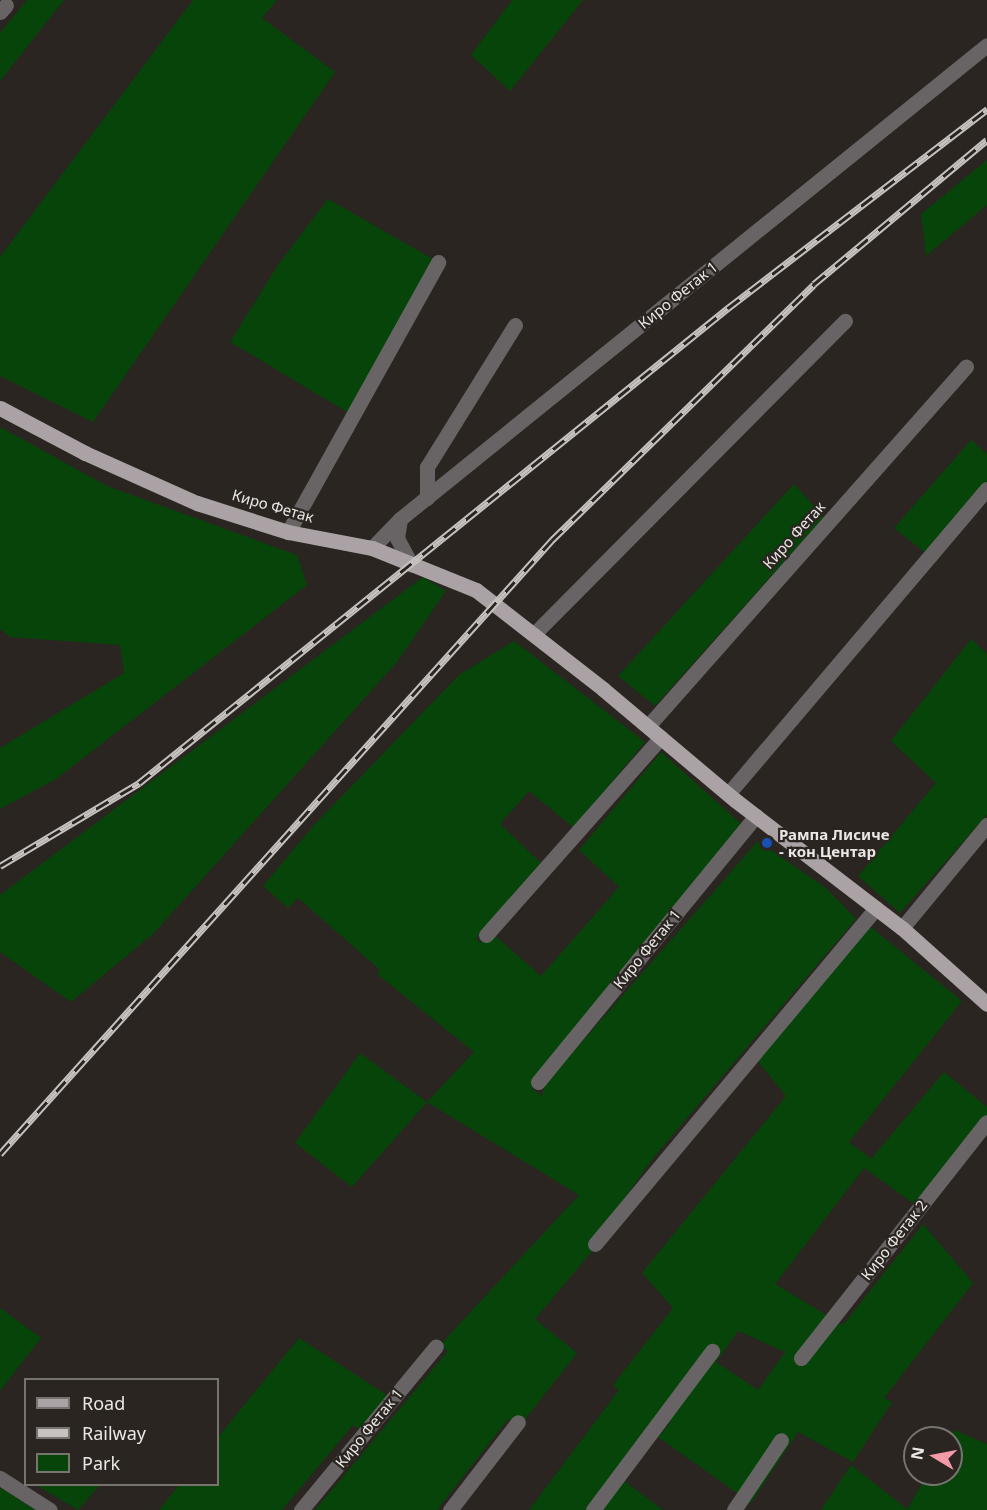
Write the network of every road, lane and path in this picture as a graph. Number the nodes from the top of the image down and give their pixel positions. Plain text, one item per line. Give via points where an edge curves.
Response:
1 (987, 45) edge
2 (438, 262) dead end
3 (845, 321) dead end
4 (515, 325) dead end
5 (966, 367) dead end
6 (0, 408) edge
7 (987, 489) edge
8 (427, 498) junction
9 (400, 519) junction
10 (288, 532) junction
11 (372, 548) junction
12 (411, 564) junction
13 (534, 633) junction
14 (648, 726) junction
15 (661, 737) junction
16 (728, 794) junction
17 (756, 816) junction
18 (987, 825) edge
19 (876, 908) junction
20 (902, 928) junction
21 (486, 935) dead end
22 (987, 1004) edge
23 (538, 1082) dead end
24 (987, 1122) edge
25 (595, 1244) dead end
26 (436, 1346) dead end
27 (712, 1351) dead end
28 (801, 1358) dead end
29 (518, 1422) dead end
30 (781, 1440) dead end
31 (0, 1479) edge
32 (48, 1510) edge
33 (301, 1510) edge
34 (450, 1510) edge
35 (593, 1510) edge
36 (734, 1510) edge

1 - 8 street, Киро Фетак 1
2 - 10 street
3 - 13 street
4 - 8 street via 427,467
5 - 14 street, Киро Фетак
6 - 10 main road, Киро Фетак via 85,453 197,502
7 - 16 street
8 - 9 street, Киро Фетак 1
9 - 11 street, Киро Фетак 1
9 - 12 street via 397,538
10 - 11 main road, Киро Фетак
11 - 12 main road, Киро Фетак
12 - 13 main road, Киро Фетак via 476,590
13 - 14 main road, Киро Фетак
14 - 15 main road, Киро Фетак
15 - 16 main road, Киро Фетак
15 - 21 street
16 - 17 main road, Киро Фетак
17 - 19 main road, Киро Фетак
17 - 23 street, Киро Фетак 1
18 - 20 street
19 - 20 main road, Киро Фетак
19 - 25 street
20 - 22 main road, Киро Фетак
24 - 28 street, Киро Фетак 2
26 - 33 street, Киро Фетак 1
27 - 35 street
29 - 34 street
30 - 36 street
31 - 32 street

